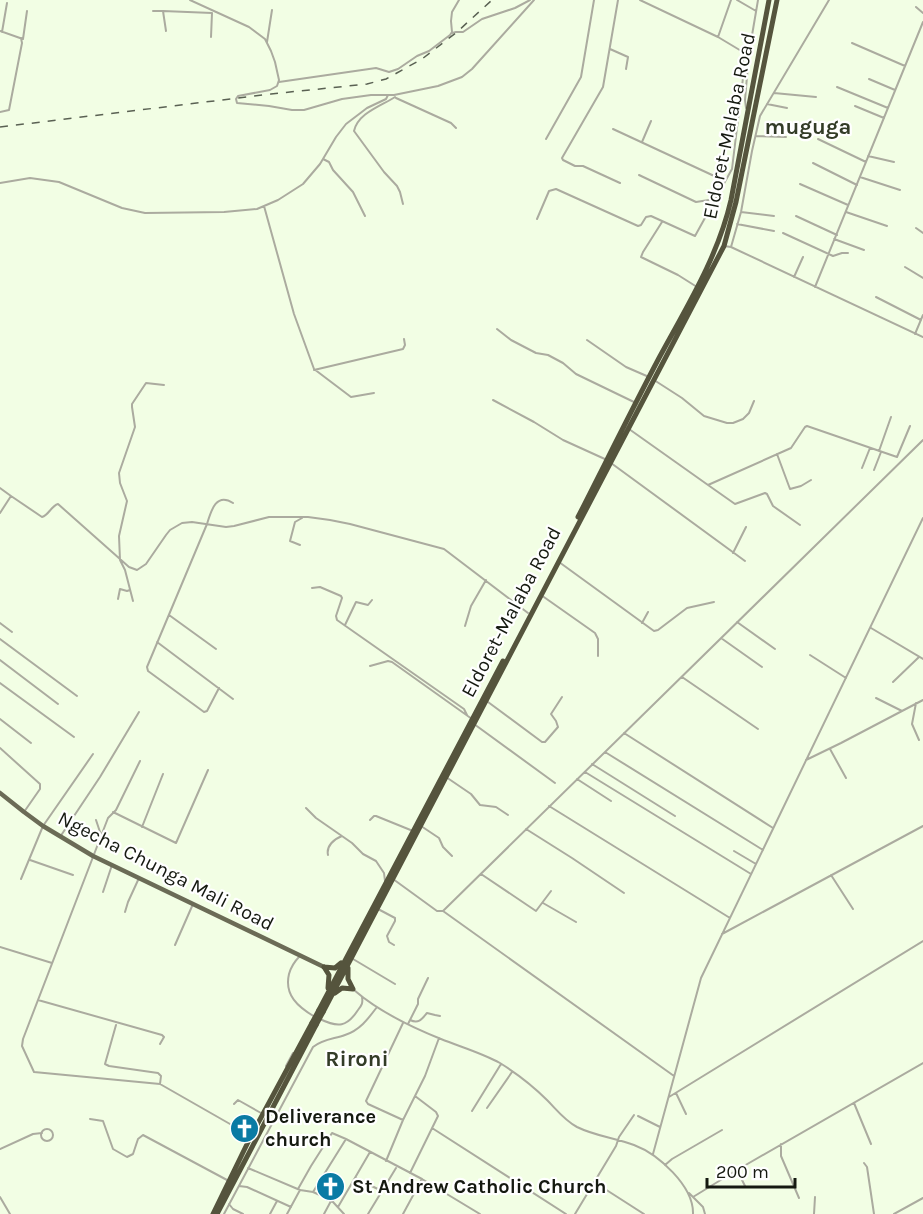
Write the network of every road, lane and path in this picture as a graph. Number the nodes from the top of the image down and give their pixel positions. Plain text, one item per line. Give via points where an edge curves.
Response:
1 (190, 0) edge
2 (459, 0) edge
3 (532, 0) edge
4 (594, 0) edge
5 (618, 0) edge
6 (640, 0) edge
7 (731, 0) edge
8 (737, 0) edge
9 (758, 0) edge
10 (770, 0) edge
11 (777, 0) edge
12 (829, 0) edge
13 (7, 3) dead end
14 (916, 7) dead end
15 (272, 10) dead end
16 (27, 11) dead end
17 (153, 11) dead end
18 (163, 11) junction
19 (212, 11) junction
20 (756, 11) junction
21 (923, 13) edge
22 (923, 22) edge
23 (1, 31) edge
24 (166, 32) dead end
25 (452, 33) junction
26 (211, 37) dead end
27 (718, 37) junction
28 (21, 38) junction
29 (267, 42) junction
30 (852, 43) dead end
31 (609, 49) junction
32 (905, 66) junction
33 (626, 69) dead end
34 (869, 79) dead end
35 (279, 82) junction
36 (837, 87) dead end
37 (895, 90) junction
38 (774, 93) junction
39 (388, 95) junction
40 (395, 96) junction
41 (816, 97) dead end
42 (767, 104) junction
43 (855, 105) dead end
44 (787, 108) dead end
45 (888, 108) junction
46 (0, 112) edge
47 (748, 113) junction
48 (884, 118) junction
49 (651, 121) dead end
50 (456, 129) dead end
51 (613, 129) dead end
52 (756, 136) junction
53 (786, 136) dead end
54 (546, 139) dead end
55 (818, 139) dead end
56 (642, 142) junction
57 (868, 156) junction
58 (323, 159) junction
59 (866, 162) junction
60 (894, 162) dead end
61 (813, 163) dead end
62 (639, 175) dead end
63 (860, 177) junction
64 (725, 181) junction
65 (0, 183) edge
66 (620, 183) dead end
67 (800, 184) dead end
68 (857, 185) junction
69 (900, 190) dead end
70 (715, 199) junction
71 (403, 204) dead end
72 (264, 206) junction
73 (848, 206) junction
74 (741, 212) junction
75 (846, 212) junction
76 (365, 216) dead end
77 (774, 216) dead end
78 (796, 216) dead end
79 (537, 219) dead end
80 (662, 221) junction
81 (737, 225) junction
82 (886, 226) dead end
83 (916, 228) dead end
84 (774, 231) dead end
85 (783, 233) dead end
86 (923, 233) edge
87 (837, 234) junction
88 (834, 239) junction
89 (724, 246) junction
90 (731, 247) junction
91 (864, 250) dead end
92 (848, 253) dead end
93 (828, 254) junction
94 (803, 257) dead end
95 (905, 267) dead end
96 (794, 277) junction
97 (923, 278) edge
98 (697, 287) junction
99 (815, 287) junction
100 (876, 297) dead end
101 (923, 315) edge
102 (921, 320) junction
103 (497, 329) dead end
104 (915, 334) junction
105 (923, 337) edge
106 (404, 339) dead end
107 (586, 340) dead end
108 (314, 370) junction
109 (651, 379) junction
110 (165, 385) dead end
111 (374, 393) dead end
112 (494, 400) dead end
113 (754, 401) dead end
114 (636, 403) junction
115 (891, 417) dead end
116 (910, 426) dead end
117 (629, 429) junction
118 (923, 440) edge
119 (870, 448) junction
120 (880, 452) junction
121 (777, 454) junction
122 (609, 461) junction
123 (862, 468) dead end
124 (874, 470) dead end
125 (811, 480) dead end
126 (708, 485) junction
127 (0, 488) edge
128 (11, 496) junction
129 (233, 504) dead end
130 (0, 513) edge
131 (305, 517) junction
132 (923, 518) edge
133 (207, 524) junction
134 (800, 525) dead end
135 (746, 527) dead end
136 (300, 545) dead end
137 (733, 553) junction
138 (120, 560) junction
139 (745, 561) dead end
140 (559, 562) junction
141 (486, 580) junction
142 (312, 588) dead end
143 (130, 590) junction
144 (542, 595) junction
145 (118, 599) dead end
146 (133, 600) dead end
147 (372, 600) dead end
148 (714, 602) dead end
149 (648, 612) dead end
150 (528, 613) junction
151 (169, 615) junction
152 (737, 622) junction
153 (0, 623) edge
154 (642, 623) junction
155 (345, 625) junction
156 (465, 626) dead end
157 (870, 628) junction
158 (12, 632) dead end
159 (721, 638) junction
160 (0, 639) edge
161 (157, 642) junction
162 (216, 649) dead end
163 (775, 649) dead end
164 (810, 655) dead end
165 (598, 656) dead end
166 (922, 657) edge
167 (0, 660) edge
168 (370, 666) dead end
169 (762, 667) dead end
170 (682, 676) junction
171 (846, 678) junction
172 (893, 682) dead end
173 (0, 683) edge
174 (219, 688) junction
175 (77, 696) dead end
176 (562, 697) dead end
177 (876, 698) dead end
178 (233, 699) dead end
179 (923, 700) edge
180 (486, 701) junction
181 (916, 703) junction
182 (58, 704) dead end
183 (902, 711) junction
184 (139, 712) dead end
185 (0, 719) edge
186 (471, 719) junction
187 (759, 729) dead end
188 (624, 734) junction
189 (74, 737) dead end
190 (919, 740) dead end
191 (31, 743) dead end
192 (0, 748) edge
193 (830, 749) junction
194 (605, 752) junction
195 (93, 754) dead end
196 (806, 760) junction
197 (140, 761) dead end
198 (592, 764) junction
199 (208, 770) dead end
200 (584, 772) junction
201 (163, 774) dead end
202 (446, 777) junction
203 (846, 778) dead end
204 (577, 779) junction
205 (555, 783) dead end
206 (0, 793) edge
207 (611, 801) dead end
208 (549, 806) junction
209 (306, 808) dead end
210 (24, 812) junction
211 (113, 812) junction
212 (508, 815) dead end
213 (675, 816) dead end
214 (96, 820) dead end
215 (370, 820) dead end
216 (44, 826) junction
217 (142, 826) junction
218 (421, 826) junction
219 (923, 826) edge
220 (773, 828) junction
221 (526, 829) junction
222 (413, 831) junction
223 (101, 835) junction
224 (342, 836) junction
225 (60, 837) junction
226 (763, 850) junction
227 (734, 851) dead end
228 (328, 855) dead end
229 (93, 856) junction
230 (452, 856) dead end
231 (30, 860) junction
232 (756, 864) junction
233 (112, 865) junction
234 (481, 874) junction
235 (751, 874) junction
236 (73, 875) dead end
237 (831, 875) junction
238 (139, 878) junction
239 (21, 879) dead end
240 (393, 879) junction
241 (386, 884) junction
242 (551, 891) dead end
243 (103, 892) dead end
244 (624, 893) dead end
245 (543, 903) junction
246 (193, 904) junction
247 (377, 909) junction
248 (852, 909) dead end
249 (443, 911) junction
250 (125, 912) dead end
251 (730, 918) junction
252 (576, 922) dead end
253 (722, 934) junction
254 (923, 942) edge
255 (175, 945) dead end
256 (394, 945) dead end
257 (0, 947) edge
258 (350, 951) junction
259 (302, 957) junction
260 (350, 959) junction
261 (52, 963) junction
262 (324, 967) junction
263 (428, 978) dead end
264 (395, 984) dead end
265 (353, 989) junction
266 (362, 996) junction
267 (38, 1000) junction
268 (326, 1001) junction
269 (377, 1006) junction
270 (440, 1016) dead end
271 (404, 1022) junction
272 (409, 1022) junction
273 (116, 1024) dead end
274 (314, 1024) junction
275 (302, 1036) dead end
276 (439, 1038) junction
277 (160, 1044) dead end
278 (923, 1063) edge
279 (501, 1064) junction
280 (512, 1072) junction
281 (674, 1076) junction
282 (160, 1084) junction
283 (676, 1093) junction
284 (415, 1096) junction
285 (669, 1097) junction
286 (854, 1103) junction
287 (234, 1104) dead end
288 (487, 1108) dead end
289 (472, 1111) dead end
290 (261, 1113) junction
291 (687, 1114) dead end
292 (634, 1115) dead end
293 (638, 1116) dead end
294 (90, 1119) dead end
295 (403, 1120) junction
296 (660, 1127) junction
297 (432, 1128) junction
298 (722, 1130) dead end
299 (42, 1133) junction
300 (250, 1136) junction
301 (346, 1139) junction
302 (618, 1140) junction
303 (781, 1144) junction
304 (871, 1144) dead end
305 (0, 1149) edge
306 (369, 1152) junction
307 (652, 1154) junction
308 (386, 1161) junction
309 (864, 1163) dead end
310 (664, 1165) junction
311 (397, 1167) junction
312 (249, 1168) junction
313 (737, 1170) junction
314 (410, 1173) junction
315 (356, 1178) junction
316 (422, 1179) junction
317 (230, 1182) junction
318 (594, 1182) junction
319 (239, 1185) junction
320 (744, 1185) dead end
321 (299, 1189) junction
322 (686, 1190) junction
323 (382, 1191) junction
324 (313, 1192) junction
325 (0, 1197) edge
326 (693, 1197) junction
327 (815, 1197) dead end
328 (799, 1198) dead end
329 (923, 1198) edge
330 (277, 1201) junction
331 (331, 1201) junction
332 (229, 1204) junction
333 (291, 1207) junction
334 (338, 1207) junction
335 (10, 1214) edge
336 (215, 1214) edge
337 (224, 1214) edge
338 (243, 1214) edge
339 (270, 1214) edge
340 (288, 1214) edge
341 (324, 1214) edge
342 (344, 1214) edge
343 (368, 1214) edge
344 (404, 1214) edge
345 (480, 1214) edge
346 (566, 1214) edge
347 (574, 1214) edge
348 (644, 1214) edge
349 (693, 1214) edge
350 (705, 1214) edge
351 (814, 1214) edge
352 (874, 1214) edge
353 (894, 1214) edge

1 - 19 street
2 - 25 street via 451,15
3 - 25 street via 482,19 463,32
3 - 40 street via 467,73 438,86
4 - 54 street via 581,77
5 - 31 street
6 - 27 street
7 - 27 street
8 - 20 street
9 - 20 street
10 - 47 highway, Eldoret-Malaba Road
11 - 89 highway, Eldoret-Malaba Road
12 - 38 street
13 - 23 street
14 - 21 street
15 - 29 street
16 - 28 street
17 - 18 street
18 - 19 street
18 - 24 street
19 - 26 street
19 - 29 street via 249,27
20 - 47 street via 745,100
22 - 32 street
23 - 28 street
25 - 35 street via 392,71 376,68
27 - 64 street via 744,53 732,169
28 - 46 street via 9,110
29 - 35 street
30 - 32 street
31 - 33 street via 628,57
31 - 66 street via 603,87 562,159
32 - 37 street
34 - 37 street
35 - 39 street via 270,90 238,96 237,104 304,110 342,99
36 - 45 street
37 - 45 street
38 - 41 street
38 - 42 street
39 - 40 street
39 - 58 street via 349,121
40 - 50 street
40 - 71 street via 365,114 354,131 399,188
42 - 44 street
42 - 52 street
43 - 48 street
45 - 48 street
47 - 98 highway, Eldoret-Malaba Road via 727,216
48 - 57 street
49 - 56 street
51 - 56 street
52 - 53 street
52 - 74 street
55 - 59 street
56 - 64 street
57 - 59 street
57 - 60 street
58 - 72 street via 298,188
58 - 76 street via 353,192
59 - 63 street
61 - 68 street
62 - 70 street via 694,202
63 - 68 street
63 - 69 street
64 - 70 street
65 - 72 street via 30,178 59,182 122,208 145,213 239,211
67 - 73 street
68 - 73 street
70 - 80 street via 694,236
72 - 108 street
73 - 75 street
74 - 77 street
74 - 81 street
75 - 82 street
75 - 87 street
78 - 87 street
79 - 80 street via 549,191 556,189 638,226 649,216
80 - 98 street via 641,258
81 - 84 street
81 - 90 street
83 - 86 street
85 - 93 street
87 - 88 street
88 - 91 street
88 - 93 street
89 - 90 street
89 - 109 highway, Eldoret-Malaba Road
90 - 96 street
92 - 93 street
93 - 99 street
94 - 96 street
95 - 97 street
96 - 99 street
98 - 109 highway, Eldoret-Malaba Road
99 - 104 street
100 - 102 street
101 - 102 street
102 - 104 street
103 - 114 street via 511,340 548,355
104 - 105 street
106 - 108 street via 403,349
107 - 109 street
108 - 111 street via 351,398
109 - 113 street via 704,416 727,423 744,419
109 - 114 highway, Eldoret-Malaba Road
109 - 117 highway, Eldoret-Malaba Road
110 - 138 street via 146,383 132,406 135,428 119,473 127,501 119,536
112 - 122 street via 563,440
114 - 122 highway, Eldoret-Malaba Road
115 - 120 street
116 - 120 street via 898,457
117 - 122 highway, Eldoret-Malaba Road
117 - 126 street
118 - 152 street
119 - 120 street
119 - 121 street via 807,426 792,447
119 - 123 street
120 - 124 street
121 - 125 street via 790,489
121 - 126 street
122 - 137 street
122 - 140 highway, Eldoret-Malaba Road
122 - 150 highway, Eldoret-Malaba Road
126 - 134 street via 735,504 765,493 773,506
127 - 128 street
128 - 130 street
128 - 138 street via 42,518 60,505
129 - 133 street via 218,501
131 - 133 street via 269,518 234,526
131 - 136 street via 294,522 290,541
131 - 141 street via 350,524 437,547
132 - 157 street
133 - 138 street via 187,522 174,527 137,570
133 - 151 street
135 - 137 street
137 - 139 street
138 - 143 street
140 - 144 highway, Eldoret-Malaba Road
140 - 154 street
141 - 150 street
141 - 156 street
142 - 155 street via 320,586 342,597 336,617
143 - 145 street via 120,589
143 - 146 street
144 - 165 street via 595,633
144 - 180 highway, Eldoret-Malaba Road
147 - 155 street via 368,605 357,601
148 - 154 street via 687,608 655,631
149 - 154 street
150 - 186 highway, Eldoret-Malaba Road
151 - 161 street
151 - 162 street
152 - 159 street
152 - 163 street
153 - 158 street
155 - 186 street via 462,708
157 - 166 street
157 - 171 street
159 - 169 street
159 - 170 street
160 - 175 street
161 - 174 street
161 - 174 street via 148,672 204,712
164 - 171 street
166 - 172 street
167 - 182 street
168 - 186 street via 392,662
170 - 187 street
170 - 188 street
171 - 196 street
173 - 189 street
174 - 178 street
176 - 180 street via 551,714 558,727 545,742
177 - 183 street
179 - 181 street
180 - 186 highway, Eldoret-Malaba Road
181 - 183 street
181 - 190 street via 912,724
183 - 193 street
184 - 225 street
185 - 191 street
186 - 202 highway, Eldoret-Malaba Road
186 - 205 street
186 - 222 highway, Eldoret-Malaba Road
188 - 194 street
188 - 220 street
192 - 210 street via 40,784
193 - 196 street
193 - 203 street
194 - 198 street
194 - 226 street
195 - 216 street
196 - 220 street
197 - 211 street
198 - 200 street
198 - 213 street
199 - 217 street via 176,842
200 - 204 street
200 - 235 street
201 - 217 street
202 - 212 street via 480,805 496,807
202 - 218 highway, Eldoret-Malaba Road
204 - 207 street
204 - 208 street
206 - 210 main road, Ngecha Chunga Mali Road
208 - 221 street
208 - 251 street
209 - 224 street
210 - 216 main road, Ngecha Chunga Mali Road
211 - 217 street
211 - 223 street
214 - 223 street
215 - 222 street via 376,816
216 - 225 main road, Ngecha Chunga Mali Road
216 - 231 street
218 - 230 street via 439,838
218 - 240 highway, Eldoret-Malaba Road
219 - 237 street
220 - 226 street
221 - 234 street
221 - 244 street
222 - 241 highway, Eldoret-Malaba Road
223 - 229 street
224 - 228 street via 329,847
224 - 241 street via 378,864
225 - 229 main road, Ngecha Chunga Mali Road
226 - 232 street
227 - 232 street
229 - 233 main road, Ngecha Chunga Mali Road
229 - 261 street
231 - 236 street
231 - 239 street
232 - 235 street
233 - 238 main road, Ngecha Chunga Mali Road
233 - 243 street
234 - 245 street via 536,911
234 - 249 street
235 - 251 street
237 - 248 street
237 - 253 street
238 - 246 main road, Ngecha Chunga Mali Road
238 - 250 street
240 - 247 highway, Eldoret-Malaba Road
240 - 249 street via 437,911
241 - 258 highway, Eldoret-Malaba Road
242 - 245 street
245 - 252 street
246 - 255 street
246 - 259 main road, Ngecha Chunga Mali Road
247 - 256 street via 395,918 387,936
247 - 260 highway, Eldoret-Malaba Road
249 - 281 street
251 - 253 street
253 - 281 street via 698,986
254 - 283 street
257 - 261 street
258 - 262 highway via 339,966
258 - 268 highway, Eldoret-Malaba Road
259 - 262 main road, Ngecha Chunga Mali Road
259 - 266 street via 293,964 288,983 293,1001 305,1011 332,1025 343,1024 355,1014
260 - 264 street
260 - 265 highway via 347,975
260 - 268 highway, Eldoret-Malaba Road
261 - 267 street
262 - 268 highway via 329,980
263 - 272 street
265 - 266 street
265 - 268 highway via 339,990
266 - 269 street
267 - 277 street via 162,1035
267 - 282 street via 22,1044 33,1071
268 - 274 highway, Eldoret-Malaba Road, bridge
269 - 271 street
269 - 312 street via 360,1027 313,1047
270 - 272 street via 428,1012 418,1022
271 - 272 street
271 - 295 street via 366,1101
272 - 276 street
273 - 282 street via 105,1064 158,1073
274 - 300 highway, Eldoret-Malaba Road
274 - 336 highway, Eldoret-Malaba Road
275 - 290 street
276 - 279 street
276 - 284 street
278 - 286 street
279 - 280 street
279 - 289 street
280 - 288 street
280 - 302 street via 571,1124
281 - 285 street
282 - 300 street
283 - 285 street
283 - 291 street
284 - 295 street
284 - 297 street via 438,1114
285 - 296 street
286 - 303 street
286 - 304 street
287 - 290 street via 238,1100
290 - 300 street
292 - 302 street
293 - 296 street
294 - 317 street via 103,1121 113,1149 127,1157 143,1136
295 - 308 street
296 - 307 street
297 - 314 street
297 - 346 street
298 - 310 street
299 - 299 street via 50,1129 52,1138 46,1140
299 - 305 street
300 - 317 highway, Eldoret-Malaba Road
301 - 306 street
301 - 321 street via 332,1133
301 - 324 street
302 - 307 street
302 - 318 street
303 - 313 street
303 - 328 street via 781,1156
306 - 308 street
306 - 315 street
307 - 310 street
308 - 311 street
309 - 352 street
310 - 322 street
311 - 314 street
311 - 323 street
312 - 319 street
312 - 321 street
313 - 320 street
313 - 326 street
314 - 316 street
315 - 323 street
315 - 334 street
316 - 344 street
316 - 345 street
317 - 336 highway, Eldoret-Malaba Road
318 - 347 street
318 - 348 street
319 - 330 street
319 - 332 street
321 - 324 street
321 - 333 street
322 - 326 street
322 - 349 street
323 - 343 street
324 - 331 street
325 - 335 street
326 - 350 street
327 - 351 street
329 - 353 street
330 - 333 street
330 - 339 street
331 - 334 street
331 - 341 street
332 - 337 street
332 - 338 street
333 - 340 street
334 - 342 street

